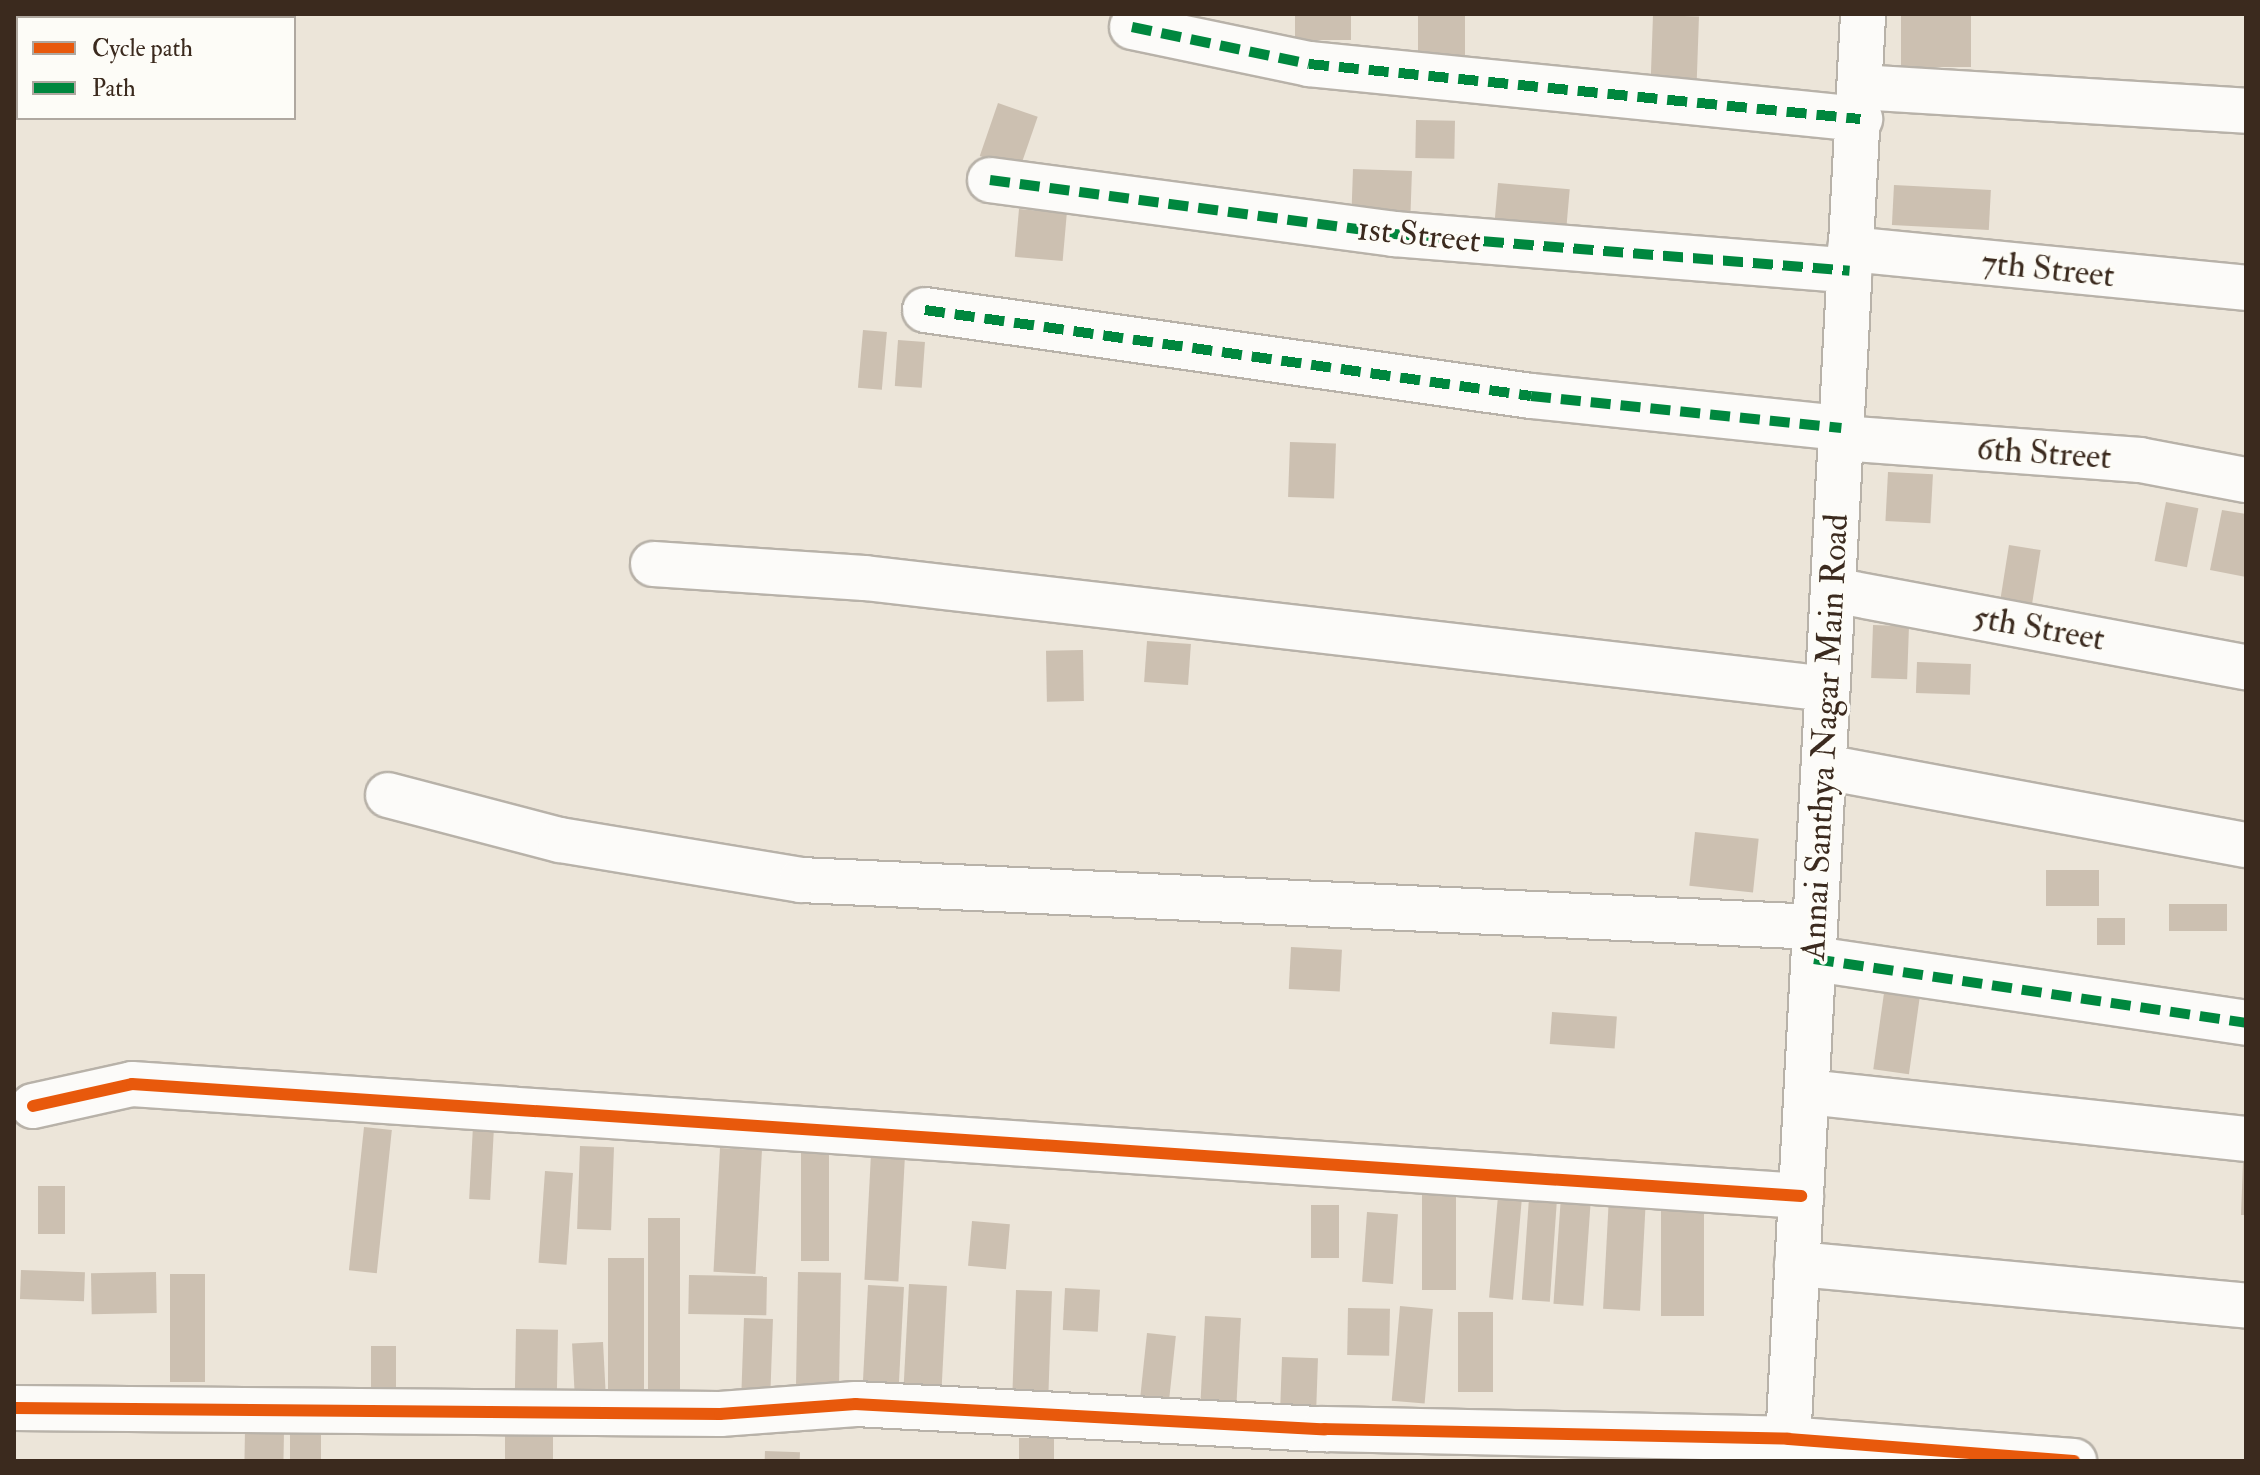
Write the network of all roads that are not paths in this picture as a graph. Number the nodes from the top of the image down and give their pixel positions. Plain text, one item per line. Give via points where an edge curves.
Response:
1 (1863, 14) edge
2 (1132, 27) dead end
3 (1859, 103) junction
4 (2246, 111) edge
5 (990, 180) dead end
6 (1850, 260) junction
7 (2246, 288) edge
8 (925, 310) dead end
9 (1841, 433) junction
10 (2246, 480) edge
11 (653, 564) dead end
12 (1833, 590) junction
13 (2246, 667) edge
14 (1827, 689) junction
15 (1824, 767) junction
16 (388, 795) dead end
17 (2246, 845) edge
18 (1814, 943) junction
19 (2246, 1023) edge
20 (1807, 1092) junction
21 (33, 1106) dead end
22 (2246, 1139) edge
23 (1801, 1196) junction
24 (1797, 1264) junction
25 (2246, 1306) edge
26 (14, 1408) edge
27 (1788, 1450) edge
28 (2074, 1461) edge

1 - 3 street, Annai Santhya Nagar Main Road
2 - 3 street via 1309,64
3 - 4 street
3 - 6 street, Annai Santhya Nagar Main Road
5 - 6 street, 1st Street via 1394,234
6 - 7 street, 7th Street
6 - 9 street, Annai Santhya Nagar Main Road
8 - 9 street, 6th Street via 1515,394
9 - 10 street, 6th Street via 2140,460
9 - 12 street, Annai Santhya Nagar Main Road
11 - 14 street via 865,578
12 - 13 street, 5th Street
12 - 14 street, Annai Santhya Nagar Main Road
14 - 15 street, Annai Santhya Nagar Main Road
15 - 17 street
15 - 18 street, Annai Santhya Nagar Main Road
16 - 18 street via 560,840 801,880
18 - 19 street
18 - 20 street, Annai Santhya Nagar Main Road
20 - 22 street
20 - 23 street, Annai Santhya Nagar Main Road
21 - 23 street via 132,1084
23 - 24 street, Annai Santhya Nagar Main Road
24 - 25 street
24 - 27 street, Annai Santhya Nagar Main Road
26 - 27 street via 720,1414 856,1404
27 - 28 street

